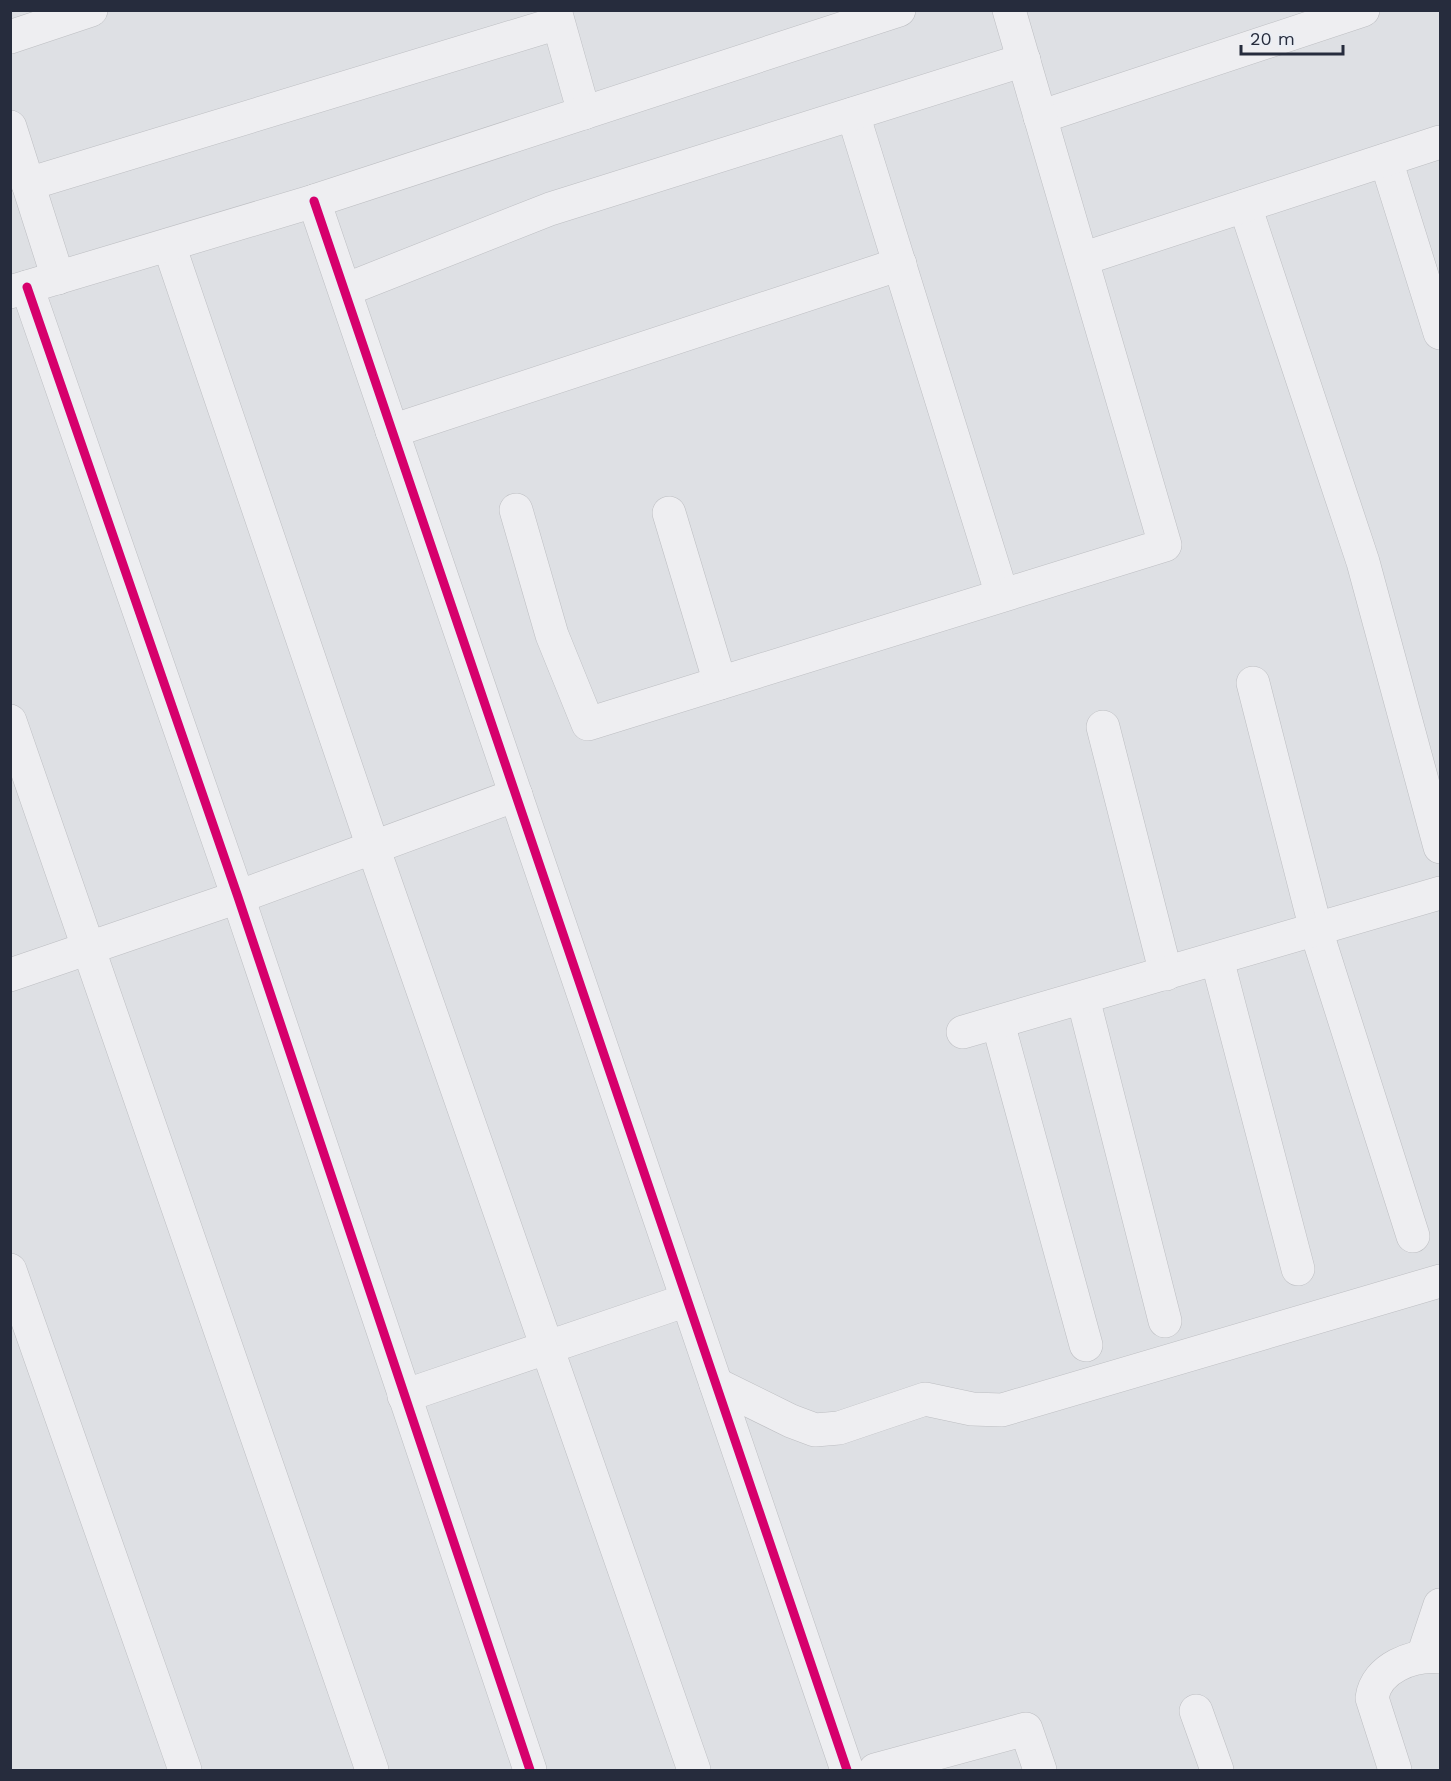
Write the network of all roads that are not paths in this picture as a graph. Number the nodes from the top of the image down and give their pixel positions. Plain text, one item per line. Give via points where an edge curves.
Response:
1 (91, 10) edge
2 (899, 10) edge
3 (1010, 10) edge
4 (1362, 10) edge
5 (557, 17) edge
6 (10, 37) edge
7 (1024, 60) junction
8 (584, 113) junction
9 (854, 114) junction
10 (1040, 117) junction
11 (10, 127) edge
12 (1440, 142) edge
13 (1386, 160) junction
14 (28, 184) junction
15 (314, 201) junction
16 (1245, 206) junction
17 (169, 245) junction
18 (1082, 259) junction
19 (900, 264) junction
20 (58, 278) junction
21 (19, 290) edge
22 (345, 290) junction
23 (1440, 333) edge
24 (392, 430) junction
25 (516, 510) dead end
26 (669, 513) dead end
27 (1002, 595) junction
28 (720, 683) junction
29 (1253, 683) dead end
30 (10, 721) edge
31 (1103, 727) dead end
32 (516, 795) junction
33 (373, 847) junction
34 (1440, 847) edge
35 (1440, 893) edge
36 (238, 897) junction
37 (1316, 930) junction
38 (90, 947) junction
39 (1217, 959) junction
40 (1166, 974) junction
41 (10, 975) edge
42 (1083, 998) junction
43 (998, 1023) junction
44 (963, 1032) dead end
45 (1413, 1236) dead end
46 (1298, 1269) dead end
47 (10, 1270) edge
48 (1440, 1281) edge
49 (687, 1300) junction
50 (1165, 1321) dead end
51 (1086, 1345) dead end
52 (548, 1349) junction
53 (716, 1384) junction
54 (405, 1396) junction
55 (1440, 1605) edge
56 (1432, 1656) edge
57 (1196, 1711) dead end
58 (185, 1770) edge
59 (372, 1770) edge
60 (530, 1770) edge
61 (694, 1770) edge
62 (847, 1770) edge
63 (875, 1770) edge
64 (1041, 1770) edge
65 (1217, 1770) edge
66 (1395, 1770) edge

1 - 6 street
2 - 8 street
3 - 7 street
4 - 10 street
5 - 8 street
5 - 14 street
7 - 9 street
7 - 10 street
8 - 15 street
9 - 19 street
9 - 22 street via 550,209
10 - 18 street
11 - 14 street
12 - 13 street
13 - 16 street
13 - 23 street
14 - 20 street
15 - 17 street
15 - 22 street
16 - 18 street
16 - 34 street via 1363,562
17 - 20 street
17 - 33 street
18 - 27 street via 1165,545
19 - 24 street
19 - 27 street
20 - 21 street
21 - 36 street
22 - 24 street
24 - 32 street
25 - 28 street via 552,635 588,724
26 - 28 street
27 - 28 street
29 - 37 street
30 - 38 street
31 - 40 street
32 - 33 street
32 - 49 street
33 - 36 street
33 - 52 street
35 - 37 street
36 - 38 street
36 - 54 street
37 - 39 street
37 - 45 street
38 - 41 street
38 - 59 street
39 - 40 street
39 - 46 street
40 - 42 street
42 - 43 street
42 - 50 street
43 - 44 street
43 - 51 street
47 - 58 street
48 - 53 street via 1002,1410 972,1409 925,1399 839,1428 815,1430
49 - 52 street
49 - 53 street
52 - 54 street
52 - 61 street
53 - 62 street
54 - 60 street
55 - 56 street
56 - 66 street via 1394,1668 1373,1685 1372,1698
57 - 65 street
63 - 64 street via 1026,1729

